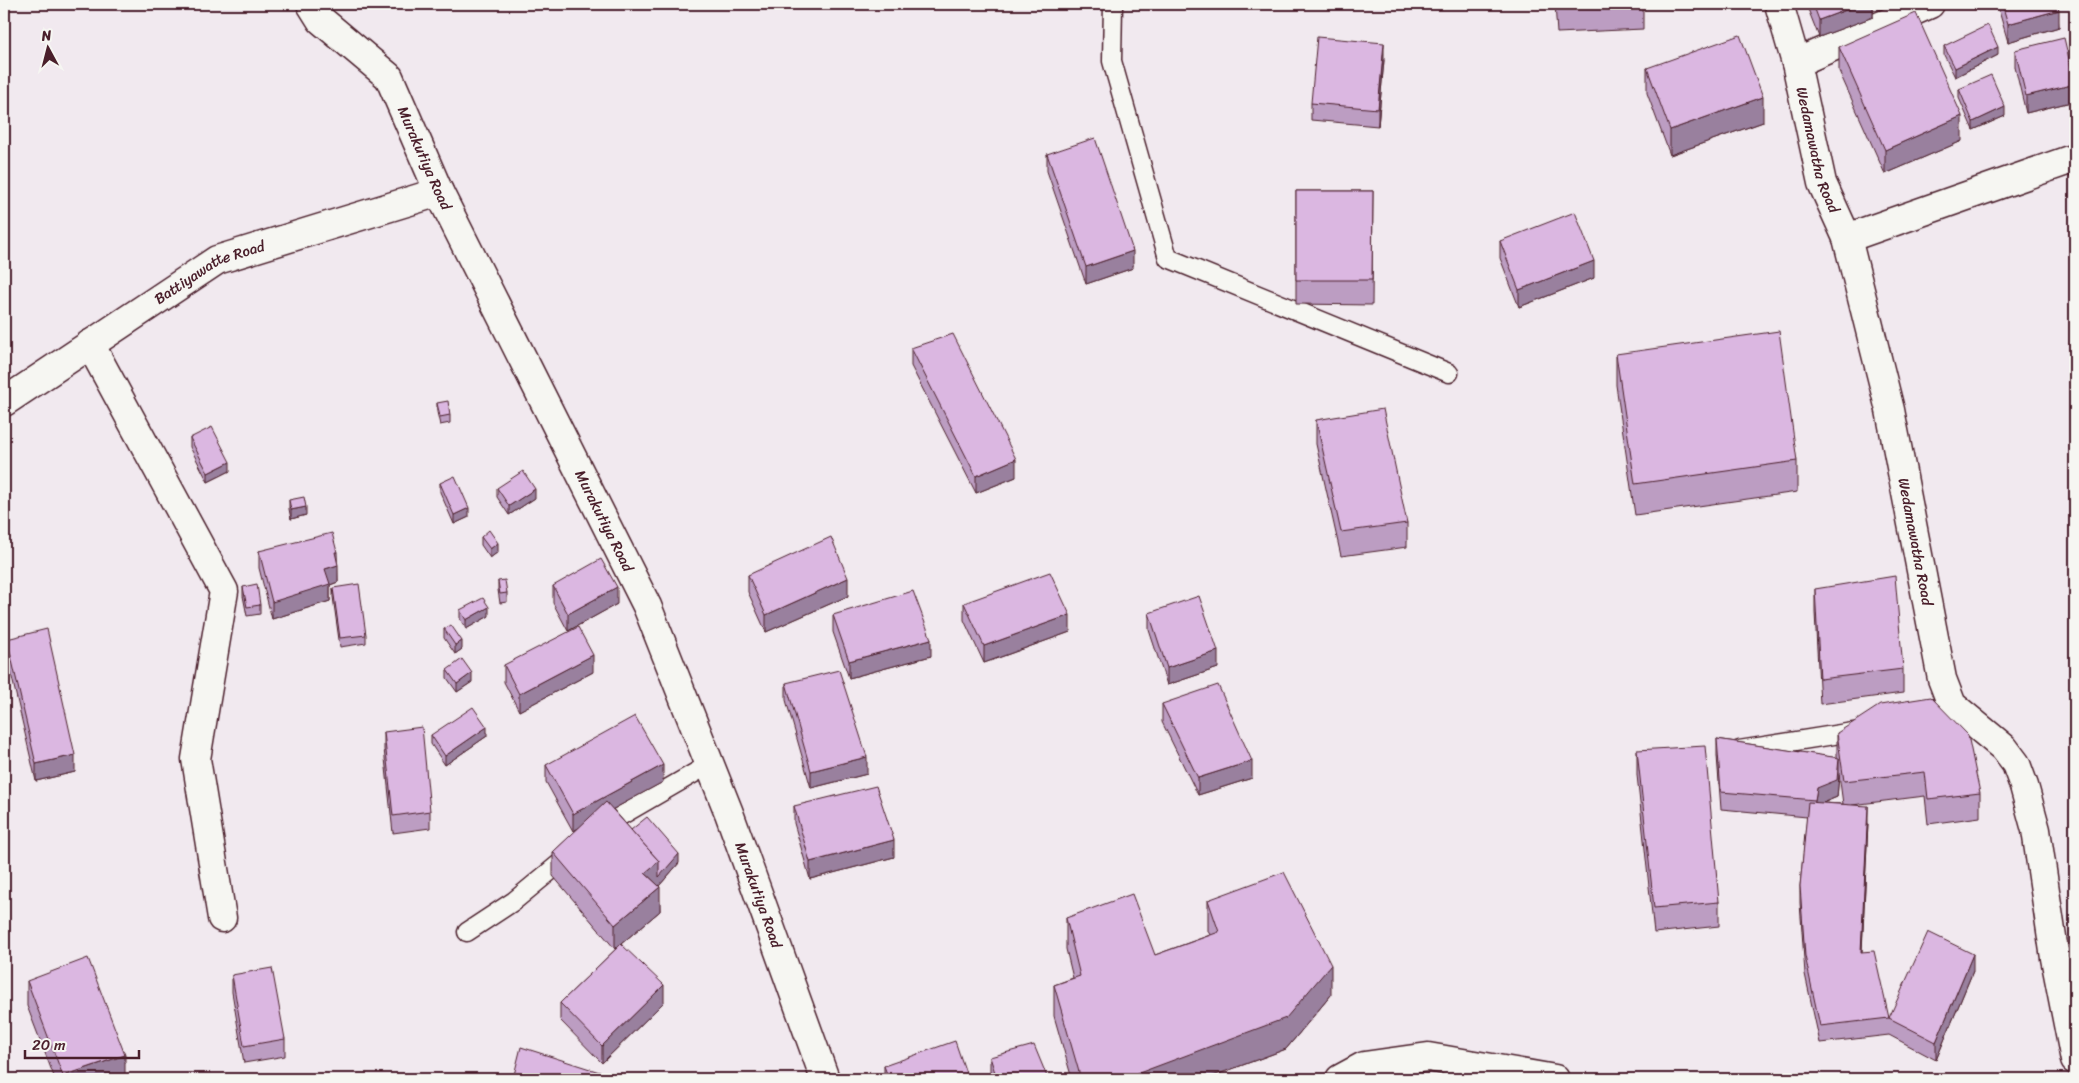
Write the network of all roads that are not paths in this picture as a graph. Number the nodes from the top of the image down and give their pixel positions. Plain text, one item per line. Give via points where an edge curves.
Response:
1 (311, 4) edge
2 (1114, 4) edge
3 (1779, 4) edge
4 (1930, 4) edge
5 (1796, 63) junction
6 (2075, 158) edge
7 (439, 192) junction
8 (1847, 238) junction
9 (90, 344) junction
10 (1449, 372) dead end
11 (4, 402) edge
12 (1875, 728) edge
13 (1719, 753) edge
14 (710, 764) junction
15 (222, 918) dead end
16 (467, 932) dead end
17 (2075, 1060) edge
18 (825, 1079) edge
19 (1340, 1079) edge
20 (1555, 1079) edge

1 - 7 street, Murakutiya Road via 321,20 389,76
2 - 10 lane via 1112,61 1168,258
3 - 5 street, Wedamawatha Road
4 - 5 street
5 - 8 street, Wedamawatha Road via 1822,183
6 - 8 street
7 - 9 street, Battiyawatte Road via 217,260
7 - 14 street, Murakutiya Road via 647,606
8 - 17 street, Wedamawatha Road via 1890,410 1942,678 1953,716 2004,748 2016,764 2024,786 2036,830 2055,958
9 - 11 street, Battiyawatte Road
9 - 15 street via 224,591 196,759
12 - 13 lane
14 - 16 lane via 610,822 514,901
14 - 18 street, Murakutiya Road
19 - 20 street via 1364,1066 1428,1057

